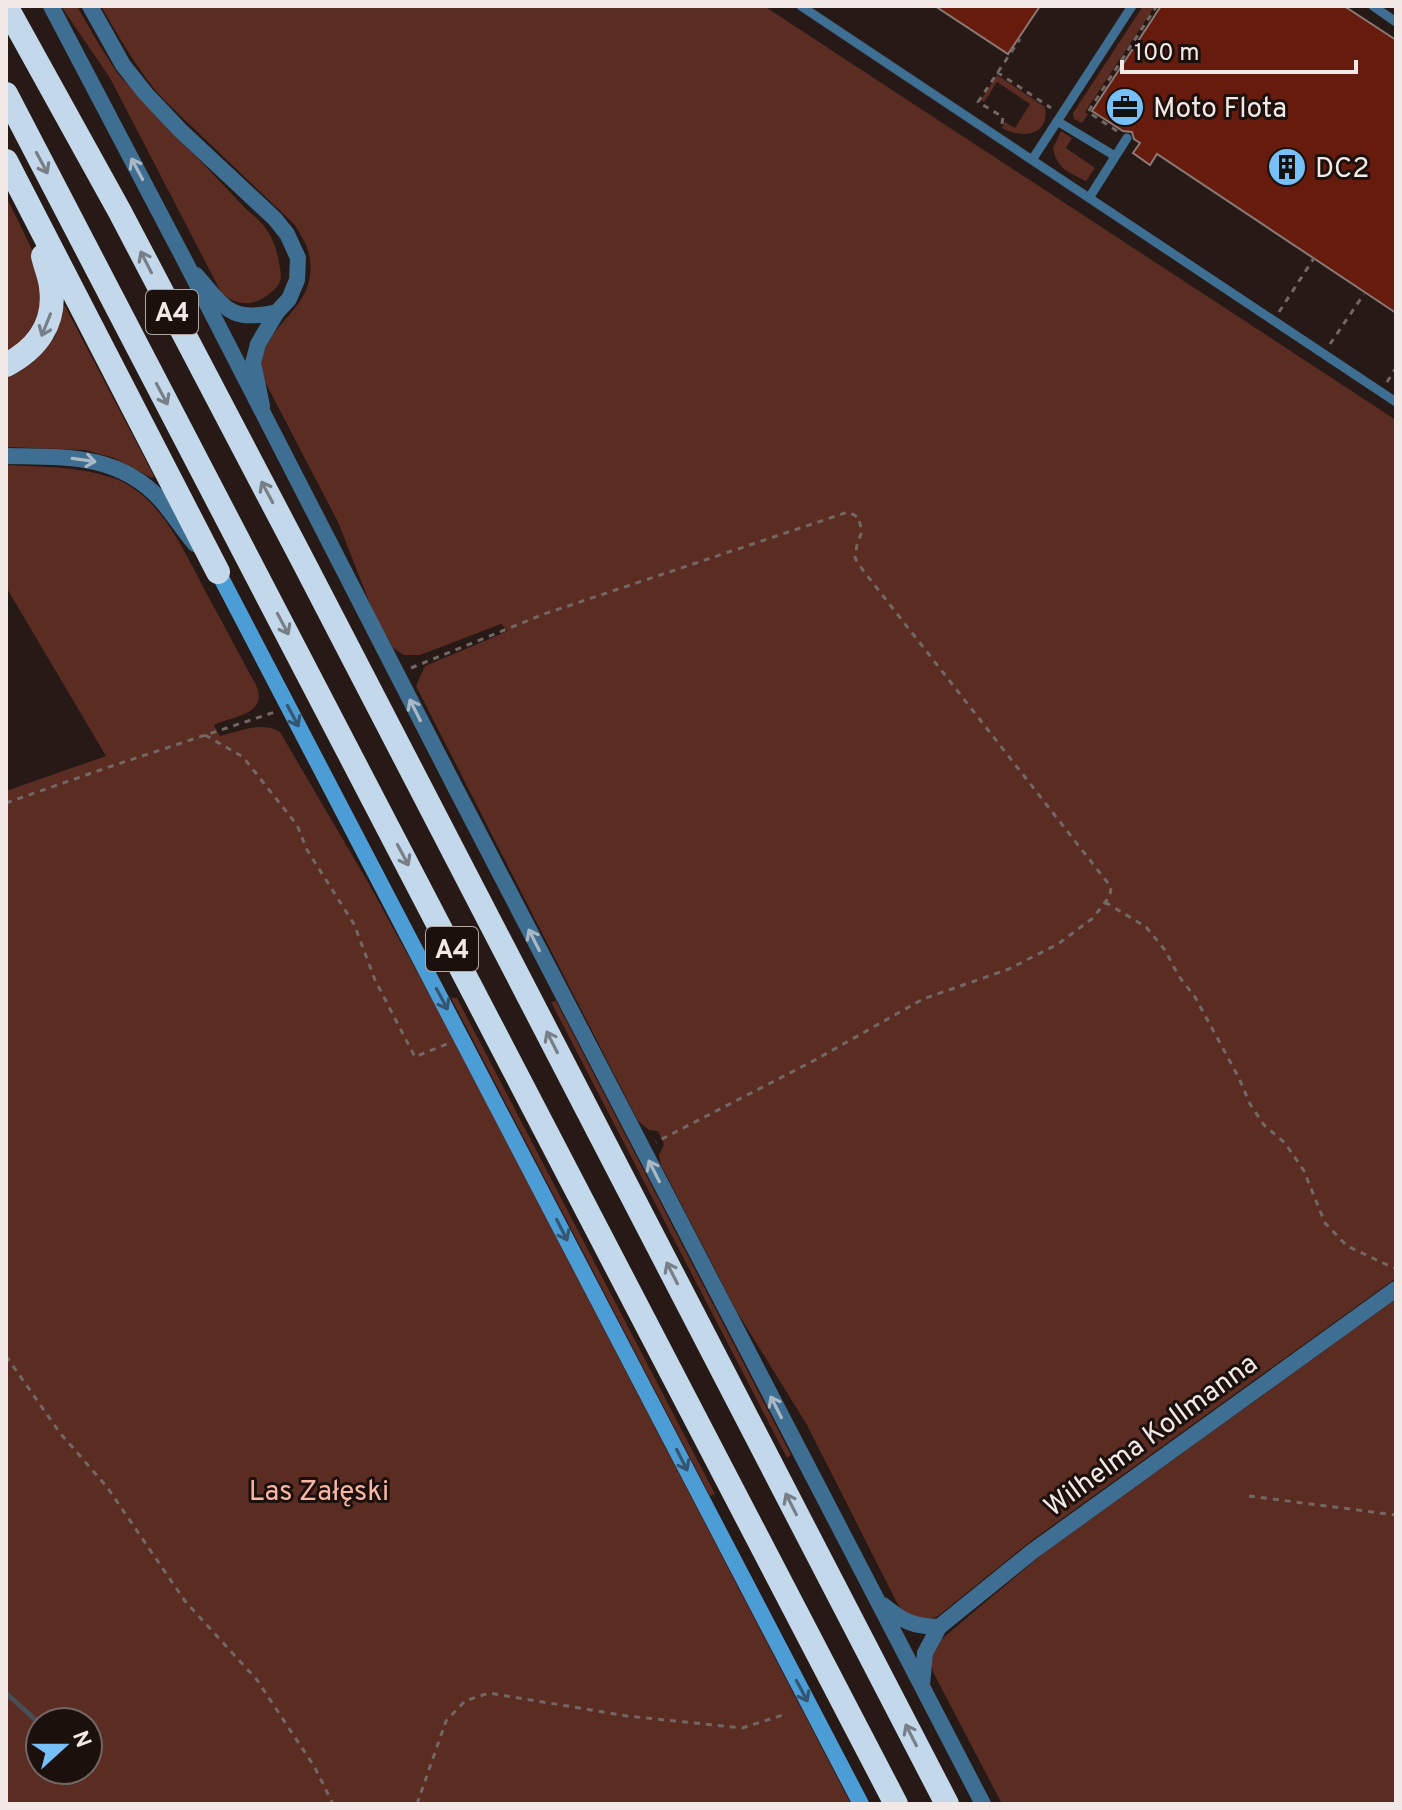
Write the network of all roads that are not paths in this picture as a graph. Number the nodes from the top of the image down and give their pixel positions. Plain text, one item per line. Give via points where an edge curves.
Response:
1 (6, 6) edge
2 (19, 6) edge
3 (51, 6) edge
4 (90, 6) edge
5 (801, 6) edge
6 (1132, 6) edge
7 (1373, 6) edge
8 (1396, 22) edge
9 (38, 65) junction
10 (6, 94) edge
11 (1056, 116) junction
12 (1127, 138) road end
13 (1115, 156) junction
14 (1032, 160) junction
15 (6, 161) edge
16 (1089, 198) junction
17 (38, 222) junction
18 (186, 263) junction
19 (277, 312) junction
20 (6, 365) edge
21 (1396, 402) edge
22 (264, 416) junction
23 (6, 456) edge
24 (218, 572) junction
25 (1396, 1289) edge
26 (877, 1600) junction
27 (939, 1627) junction
28 (922, 1686) junction
29 (861, 1804) edge
30 (896, 1804) edge
31 (947, 1804) edge
32 (983, 1804) edge

1 - 9 highway, A4
2 - 9 highway
18 -> 3 street
4 - 19 street via 146,94 287,234 298,258 297,280
5 - 14 lane
6 - 11 lane
7 - 8 lane
31 -> 9 highway, A4 via 303,561
10 -> 30 highway, A4
11 - 13 lane
11 - 14 lane
12 - 13 lane
13 - 16 lane
14 - 16 lane
15 - 17 highway
16 - 21 lane
17 -> 20 highway via 52,289 49,319 27,353
17 - 24 highway
18 - 19 street via 237,315
18 - 22 street
19 - 22 street via 253,363
26 -> 22 street
23 -> 24 street via 80,458 128,474 162,501
24 -> 29 main road
25 - 27 street, Wilhelma Kollmanna via 1033,1551
26 - 27 street via 914,1626
26 - 28 street
27 - 28 street via 925,1653
28 - 32 street

